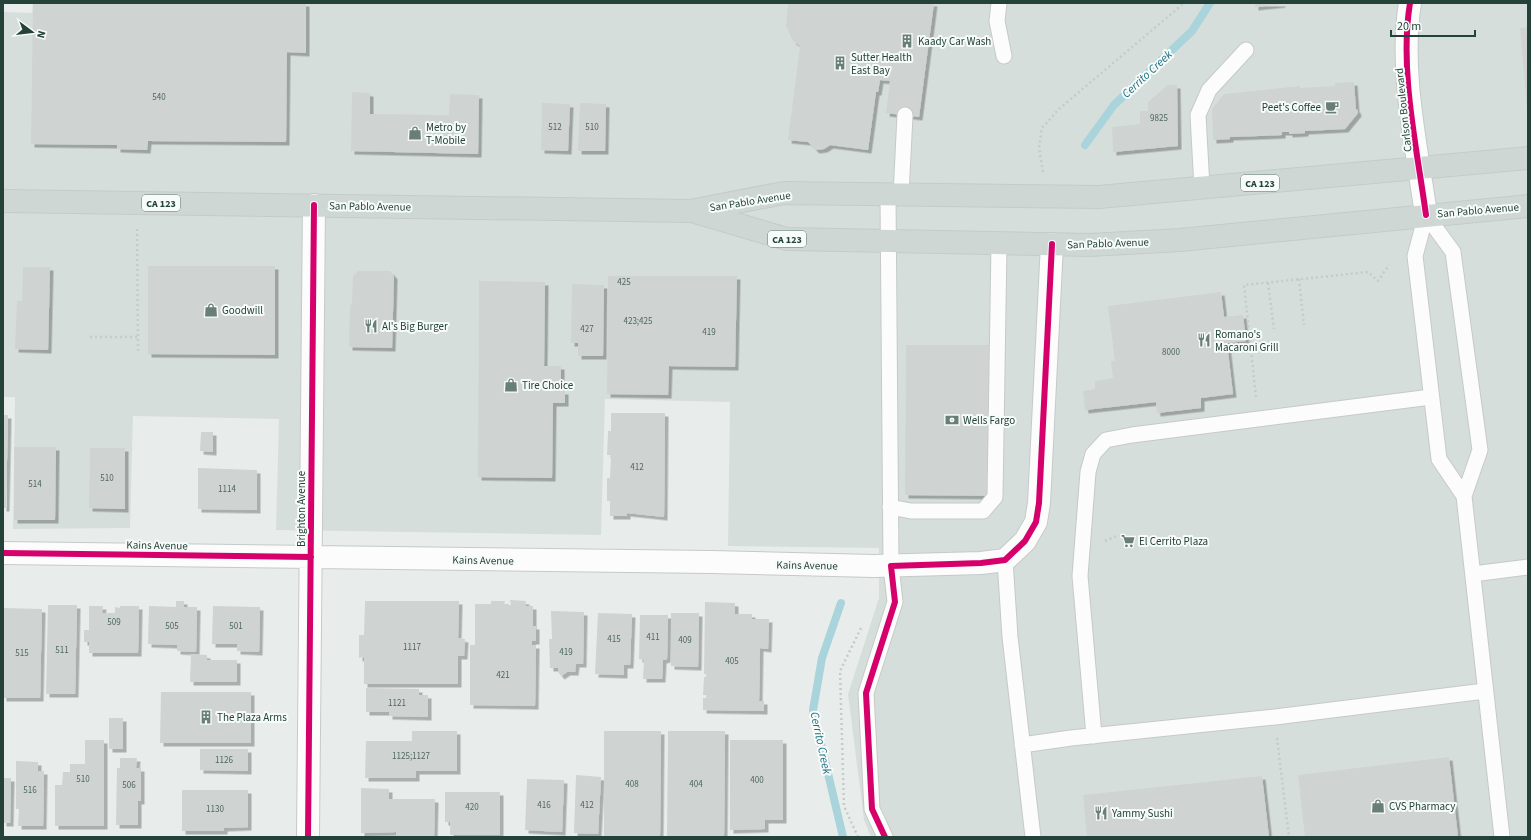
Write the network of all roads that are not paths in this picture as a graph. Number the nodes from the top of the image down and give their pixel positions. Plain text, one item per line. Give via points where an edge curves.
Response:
1 (999, 3) edge
2 (1410, 3) edge
3 (1246, 50) dead end
4 (1004, 56) dead end
5 (905, 115) dead end
6 (1528, 158) edge
7 (1420, 168) junction
8 (1202, 188) junction
9 (895, 195) junction
10 (3, 200) edge
11 (314, 205) junction
12 (1528, 206) edge
13 (690, 211) junction
14 (1426, 215) junction
15 (888, 241) junction
16 (999, 244) junction
17 (1052, 244) junction
18 (1431, 397) junction
19 (1464, 496) junction
20 (890, 507) junction
21 (3, 553) edge
22 (311, 557) junction
23 (1005, 560) junction
24 (891, 566) junction
25 (1528, 567) edge
26 (1473, 574) junction
27 (1486, 691) junction
28 (1094, 736) junction
29 (1022, 745) junction
30 (308, 837) edge
31 (885, 837) edge
32 (1033, 837) edge
33 (1502, 837) edge

1 - 4 lane via 997,21
2 - 7 street, Carlson Boulevard via 1406,53 1413,130
3 - 8 lane via 1209,90 1198,115
5 - 9 lane
6 - 7 main road, San Pablo Avenue / CA 123
7 - 8 main road, San Pablo Avenue / CA 123
7 - 14 street, Carlson Boulevard
8 - 9 main road, San Pablo Avenue / CA 123 via 1100,197
9 - 13 main road, San Pablo Avenue / CA 123 via 784,193
9 - 15 lane
10 - 11 main road, San Pablo Avenue / CA 123
11 - 13 main road, San Pablo Avenue / CA 123
11 - 22 street, Brighton Avenue
12 - 14 main road, San Pablo Avenue / CA 123
13 - 15 main road, San Pablo Avenue / CA 123 via 787,239
14 - 17 main road, San Pablo Avenue / CA 123 via 1180,240 1090,245
14 - 18 lane via 1415,256
14 - 19 lane via 1453,252 1479,442 1480,450
15 - 16 main road, San Pablo Avenue / CA 123
15 - 20 lane
16 - 17 main road, San Pablo Avenue / CA 123
16 - 20 lane via 995,497 982,511 911,511
17 - 23 street via 1039,503 1036,522 1025,541
18 - 19 lane via 1439,459
18 - 28 lane via 1106,440 1093,454 1088,472 1080,576
19 - 26 lane
20 - 24 lane
21 - 22 street, Kains Avenue
22 - 24 street, Kains Avenue
22 - 30 street, Brighton Avenue
23 - 24 street, Kains Avenue
23 - 29 lane via 1010,637
24 - 31 lane via 895,602 866,693 872,809
25 - 26 lane
26 - 27 lane
27 - 28 lane
27 - 33 lane
28 - 29 lane
29 - 32 lane

